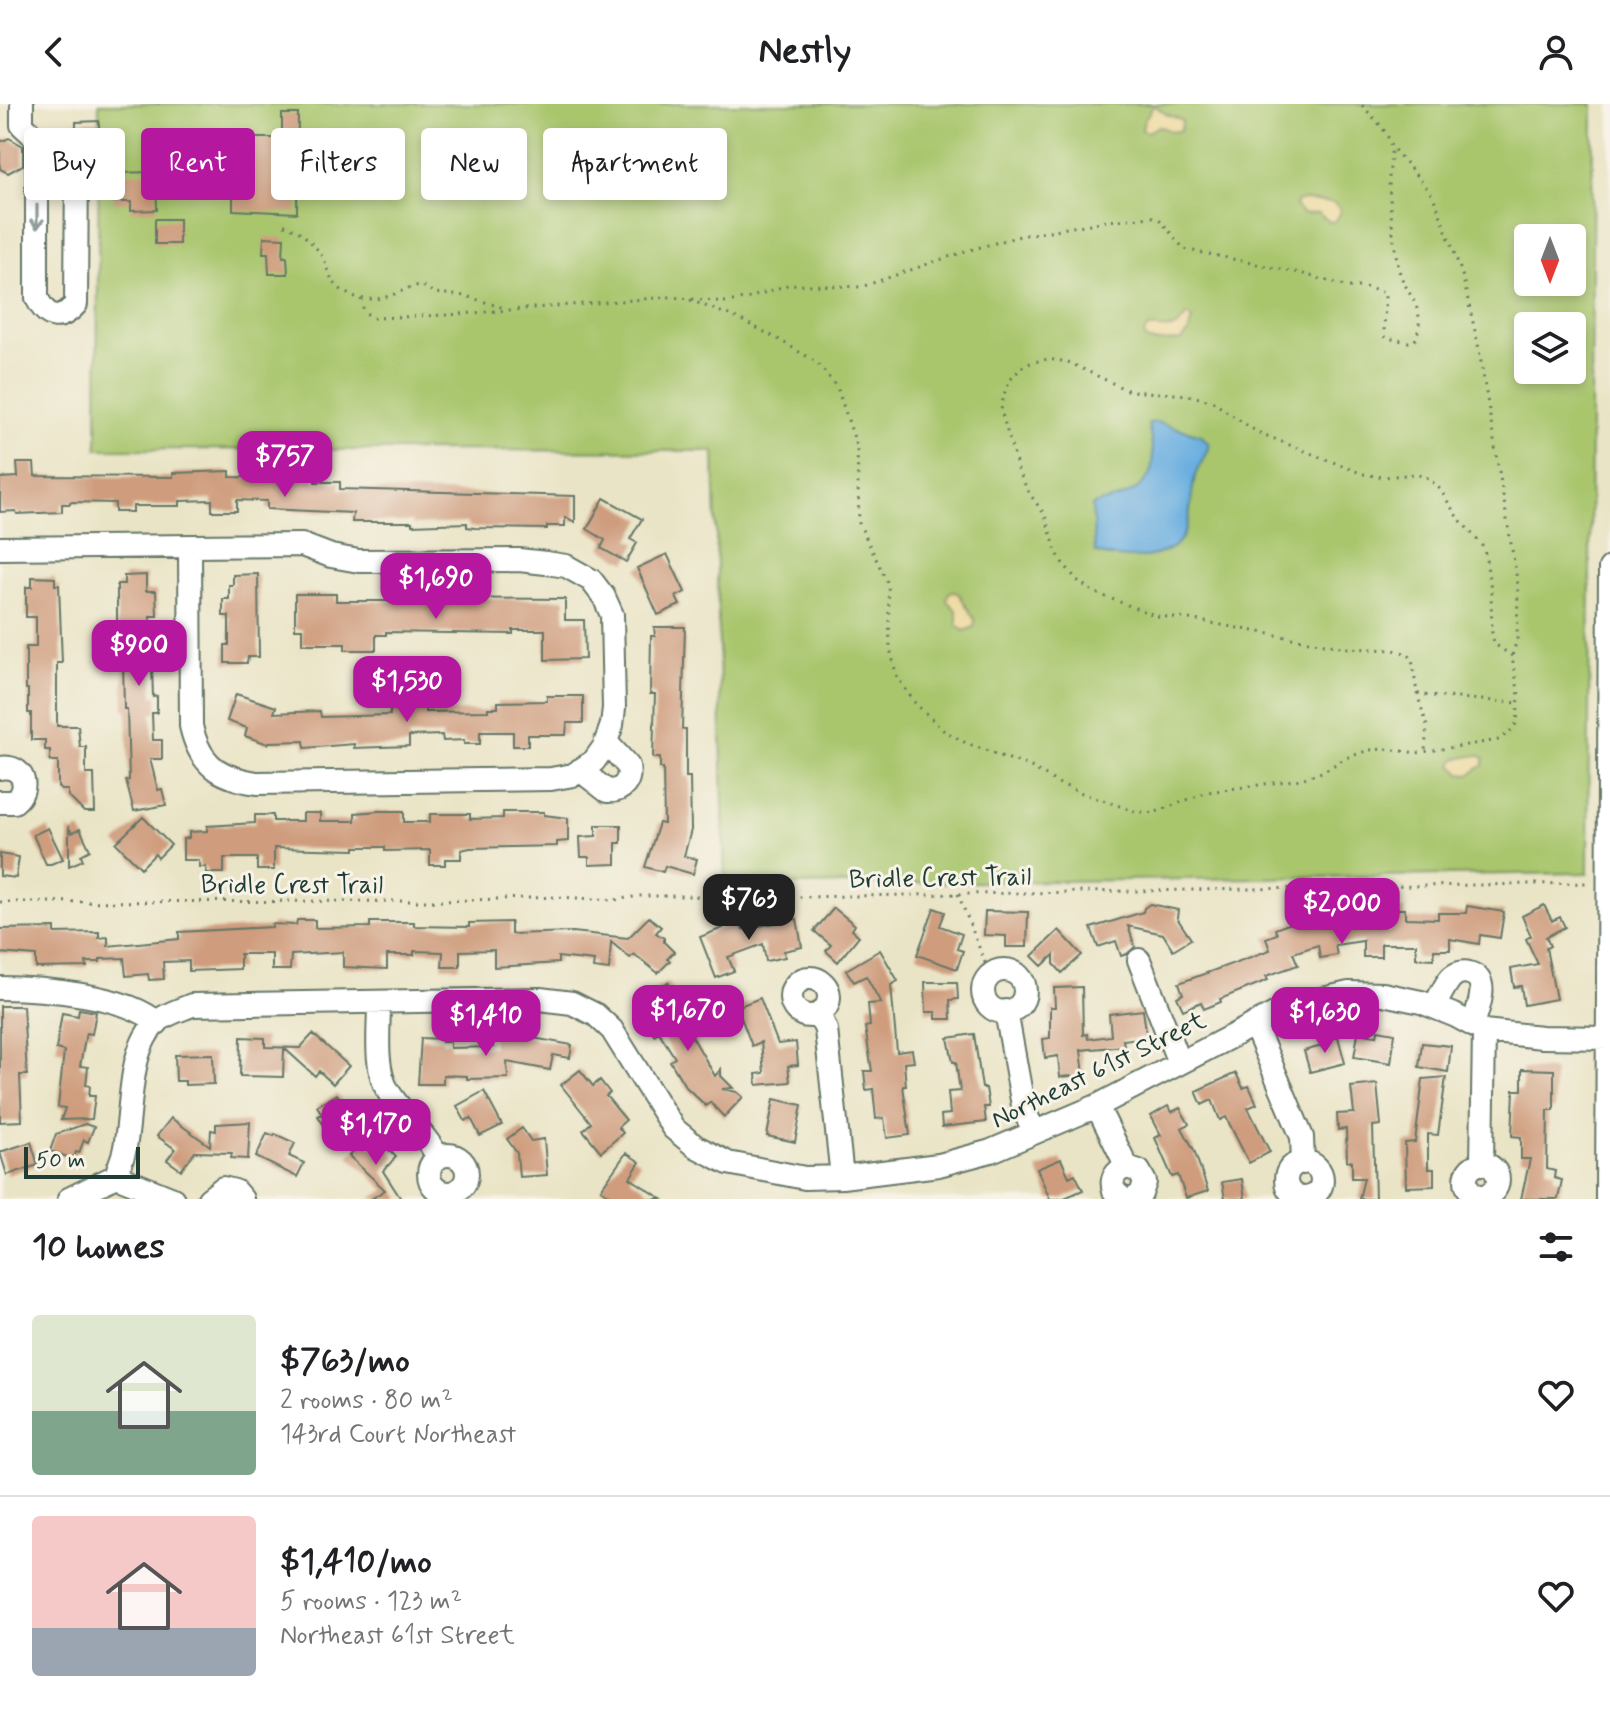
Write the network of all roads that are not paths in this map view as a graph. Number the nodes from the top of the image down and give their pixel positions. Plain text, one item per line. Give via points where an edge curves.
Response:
1 (22, 104) edge
2 (25, 128) edge
3 (37, 139) joint
4 (0, 548) edge
5 (190, 548) junction
6 (1610, 568) edge
7 (593, 758) junction
8 (0, 768) edge
9 (0, 802) edge
10 (1609, 928) edge
11 (1139, 960) dead end
12 (0, 988) edge
13 (379, 1004) junction
14 (1434, 1007) junction
15 (1006, 1011) junction
16 (819, 1014) dead end
17 (157, 1023) junction
18 (1254, 1024) junction
19 (1478, 1028) junction
20 (1608, 1038) junction
21 (1179, 1063) junction
22 (1097, 1106) junction
23 (1035, 1132) junction
24 (438, 1157) dead end
25 (1303, 1163) dead end
26 (1482, 1163) dead end
27 (1127, 1167) junction
28 (116, 1176) junction
29 (842, 1177) junction
30 (69, 1199) edge
31 (173, 1199) edge
32 (209, 1199) edge
33 (242, 1199) edge
34 (1123, 1199) edge
35 (1133, 1199) edge
36 (1607, 1199) edge

1 - 2 street
3 -> 3 street via 37,298 43,311 54,316 67,314 76,304 77,158
4 - 5 street
5 - 7 street via 302,545 359,561 519,560 566,566 591,580 612,615 614,708
5 - 7 street via 191,726 196,747 232,779 551,779 573,775
6 - 10 street
7 - 7 street via 628,766 626,784 607,791
8 - 9 street via 17,770 25,787 14,802
10 - 20 street
11 - 21 street
12 - 17 street via 98,999 135,1008
13 - 17 street, Northeast 61st Street via 192,1005
13 - 24 street via 381,1070 387,1090
13 - 29 street, Northeast 61st Street via 540,999 572,1003 612,1030 673,1128 695,1146 728,1163 774,1173
14 - 18 street, Northeast 61st Street via 1383,994 1349,993 1288,1007
14 - 19 street, Northeast 61st Street
14 - 19 street via 1450,979 1470,973 1482,991
15 - 15 street via 985,999 984,986 990,975 1003,970 1016,974 1024,985 1023,1000
15 - 23 street via 1024,1111
16 - 29 street via 826,1030
17 - 28 street via 144,1039 136,1063
18 - 21 street, Northeast 61st Street
18 - 25 street via 1302,1137
19 - 20 street, Northeast 61st Street via 1542,1037
19 - 26 street
20 - 36 street
21 - 22 street, Northeast 61st Street
22 - 23 street, Northeast 61st Street
22 - 27 street
23 - 29 street, Northeast 61st Street via 939,1165
27 - 34 street via 1113,1179 1114,1191
27 - 35 street via 1139,1171 1145,1182
28 - 30 street
28 - 31 street
32 - 33 street via 223,1188

